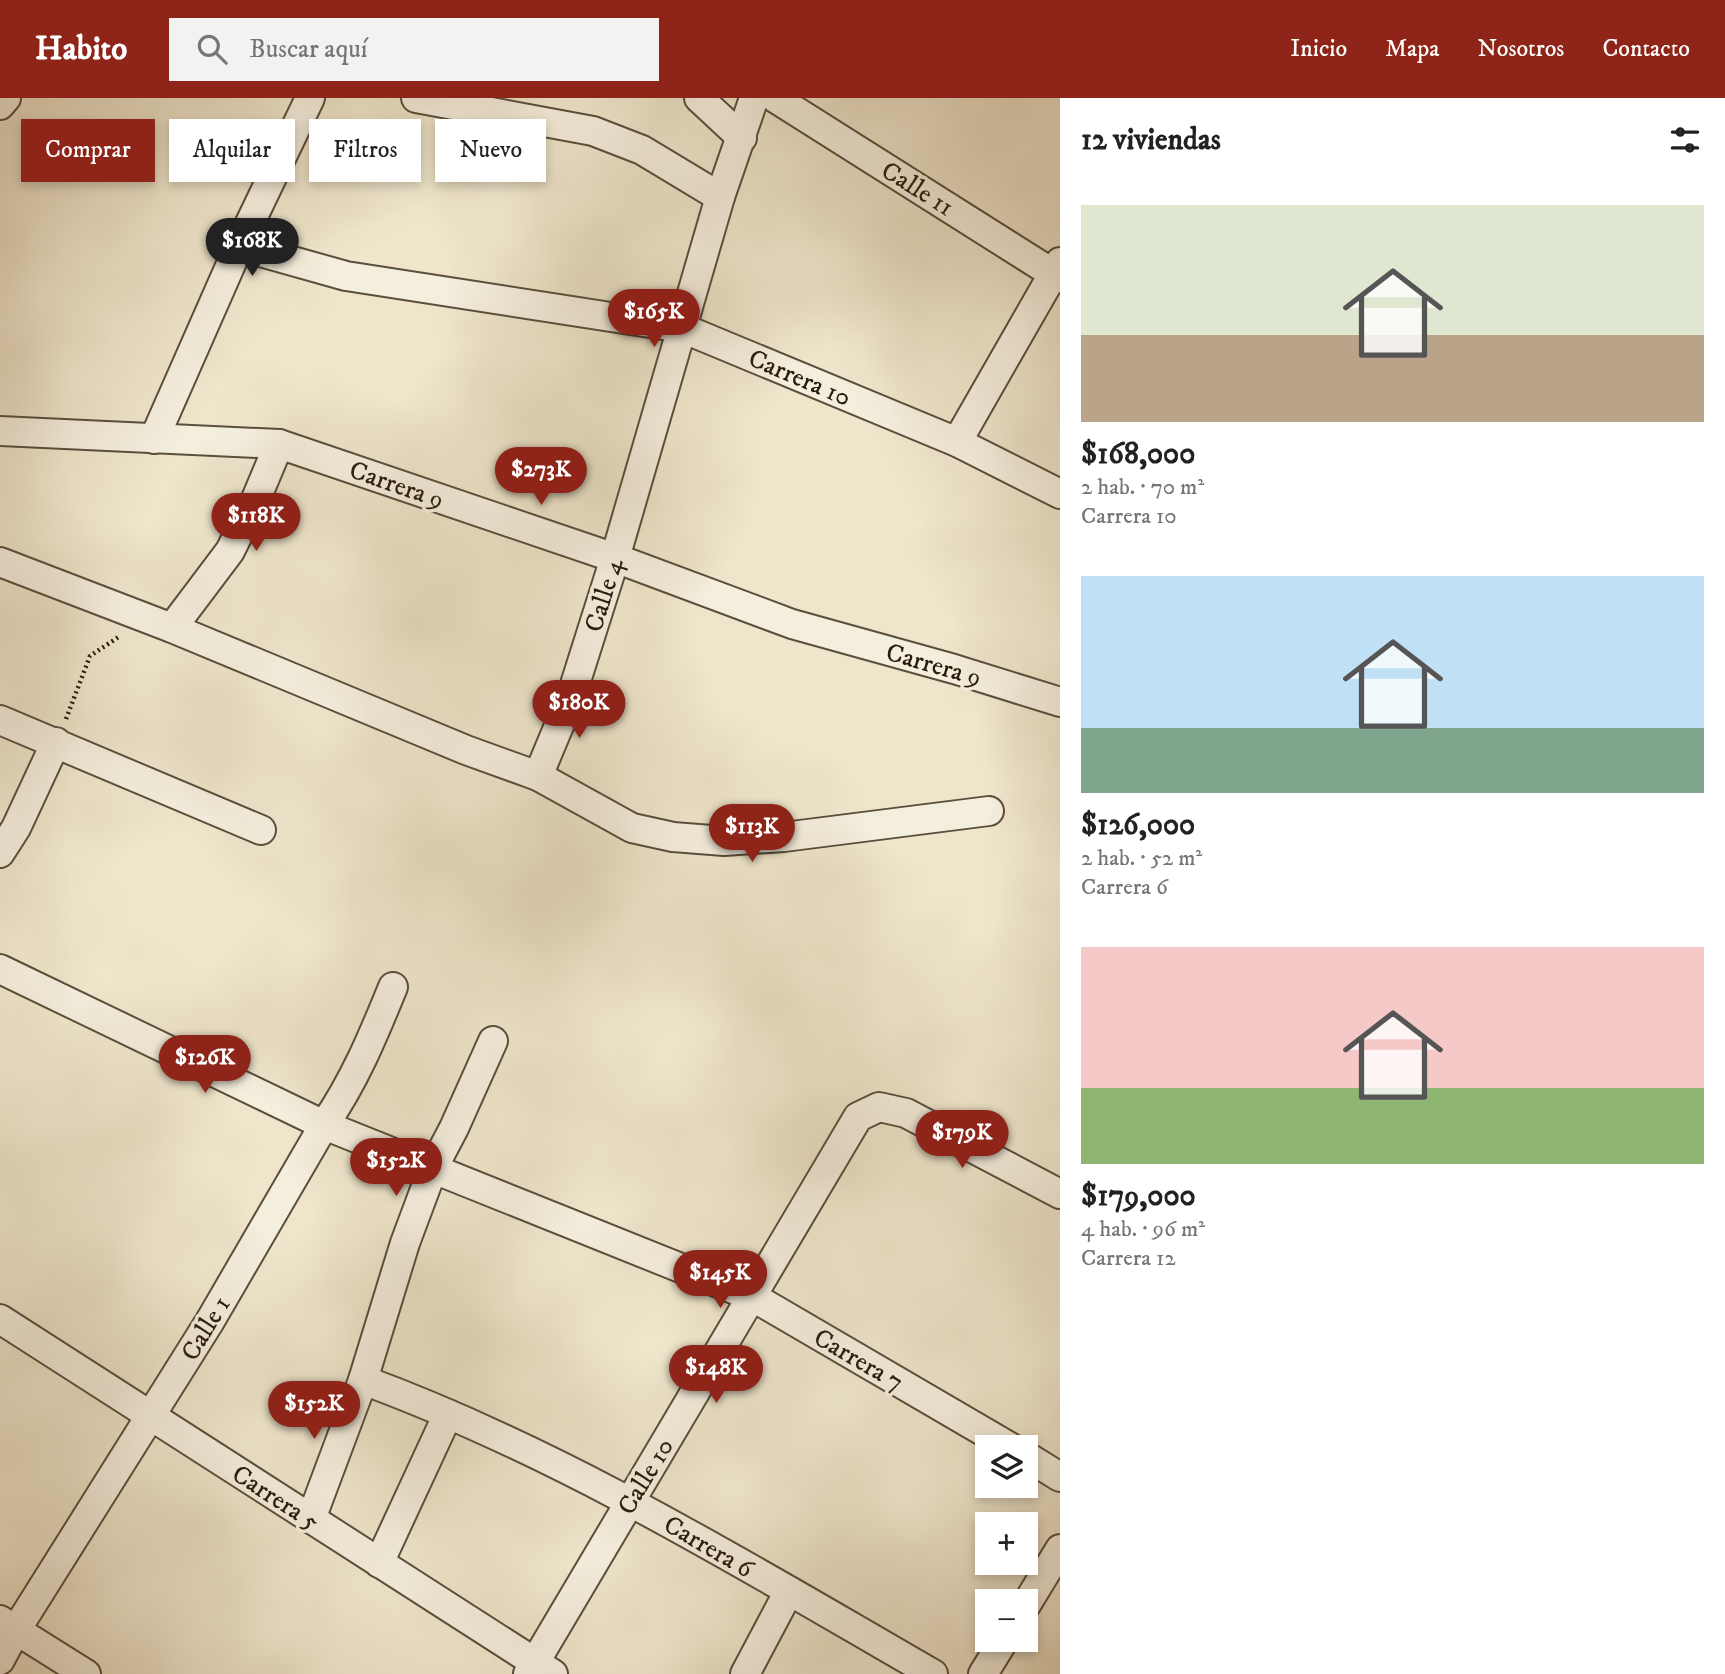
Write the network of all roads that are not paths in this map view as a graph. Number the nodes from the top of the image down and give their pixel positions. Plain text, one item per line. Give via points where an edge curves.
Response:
1 (6, 98) edge
2 (310, 98) edge
3 (416, 98) edge
4 (699, 98) edge
5 (754, 98) edge
6 (775, 98) edge
7 (0, 105) edge
8 (742, 138) junction
9 (720, 197) junction
10 (239, 246) junction
11 (1058, 271) edge
12 (682, 328) junction
13 (0, 431) edge
14 (154, 439) junction
15 (957, 442) junction
16 (279, 443) junction
17 (1060, 494) edge
18 (615, 558) junction
19 (0, 562) edge
20 (159, 623) junction
21 (1060, 702) edge
22 (0, 720) edge
23 (56, 742) junction
24 (538, 776) junction
25 (989, 811) dead end
26 (261, 830) dead end
27 (0, 853) edge
28 (0, 969) edge
29 (393, 987) dead end
30 (493, 1041) dead end
31 (324, 1125) junction
32 (433, 1168) junction
33 (1060, 1194) edge
34 (753, 1297) junction
35 (0, 1319) edge
36 (363, 1380) junction
37 (448, 1414) junction
38 (150, 1416) junction
39 (989, 1435) edge
40 (1038, 1463) edge
41 (1060, 1477) edge
42 (629, 1501) junction
43 (311, 1519) junction
44 (1060, 1549) edge
45 (379, 1563) junction
46 (1036, 1589) edge
47 (789, 1591) junction
48 (8, 1625) edge
49 (997, 1652) edge
50 (0, 1660) edge
51 (539, 1670) edge
52 (86, 1674) edge
53 (745, 1674) edge
54 (933, 1674) edge
55 (983, 1674) edge

1 - 7 street
2 - 10 street
3 - 9 street via 593,131 642,150
4 - 8 street
5 - 8 street, Calle 4
6 - 11 street, Calle 11
8 - 9 street, Calle 4
9 - 12 street, Calle 4
10 - 12 street, Carrera 10 via 346,276
10 - 14 street
11 - 15 street
12 - 15 street, Carrera 10
12 - 18 street, Calle 4
13 - 14 street, Carrera 9
14 - 16 street, Carrera 9
15 - 17 street, Carrera 10
16 - 18 street, Carrera 9
16 - 20 street via 230,551
18 - 21 street, Carrera 9 via 792,624
18 - 24 street, Calle 4 via 571,697
19 - 20 street
20 - 24 street
22 - 23 street
23 - 26 street
23 - 27 street
24 - 25 street via 632,828 724,841 785,838
28 - 31 street
29 - 31 street, Calle 1 via 362,1062
30 - 32 street
31 - 32 street
31 - 38 street, Calle 1
32 - 34 street, Carrera 7
32 - 36 street
33 - 34 street, Calle 10 via 906,1112 879,1107 858,1117
34 - 39 street, Carrera 7
34 - 42 street, Calle 10
35 - 38 street, Carrera 5
36 - 37 street, Carrera 6
36 - 43 street
37 - 42 street, Carrera 6
37 - 45 street
38 - 43 street, Carrera 5
38 - 48 street, Calle 1
40 - 41 street
42 - 47 street, Carrera 6
42 - 51 street, Calle 10
43 - 45 street, Carrera 5
44 - 46 street
45 - 51 street, Carrera 5
47 - 53 street
47 - 54 street, Carrera 6
48 - 50 street, Calle 1
48 - 52 street
49 - 55 street

